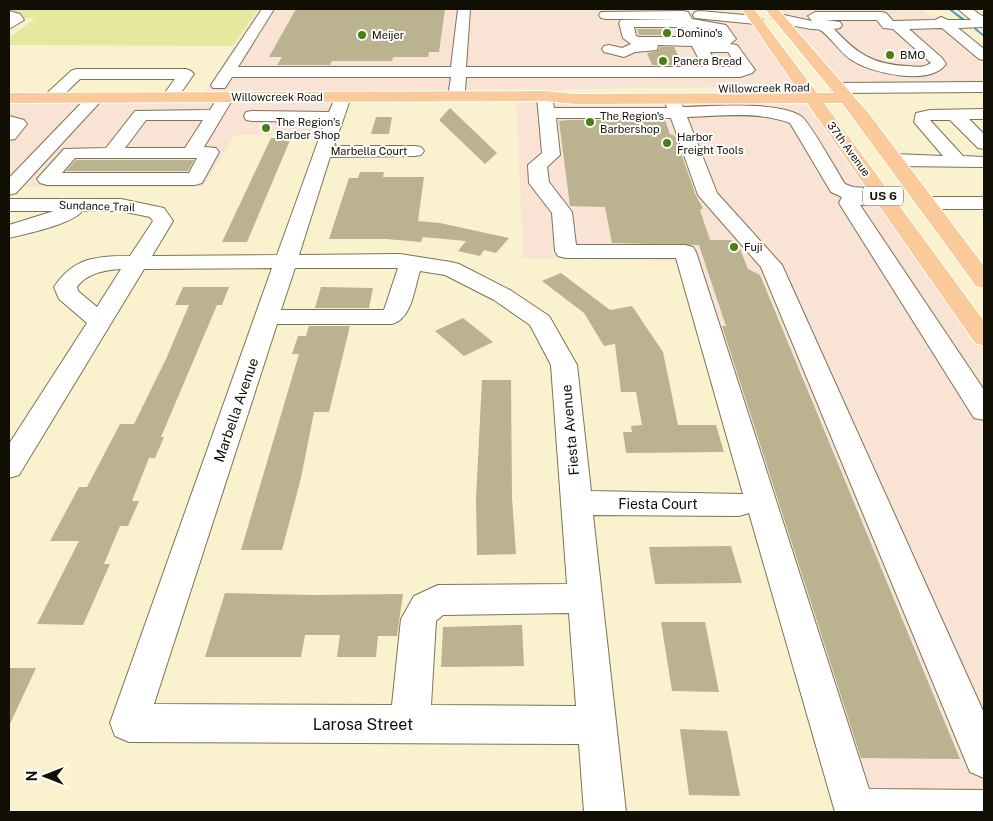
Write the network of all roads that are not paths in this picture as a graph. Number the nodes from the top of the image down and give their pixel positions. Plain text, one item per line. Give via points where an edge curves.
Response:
1 (268, 9) edge
2 (464, 9) edge
3 (926, 9) edge
4 (964, 9) edge
5 (605, 12) edge
6 (859, 12) edge
7 (751, 13) edge
8 (775, 13) edge
9 (9, 15) edge
10 (687, 15) edge
11 (814, 16) edge
12 (889, 21) edge
13 (9, 25) edge
14 (946, 25) junction
15 (876, 32) dead end
16 (793, 33) junction
17 (610, 40) junction
18 (698, 45) junction
19 (624, 53) junction
20 (984, 56) edge
21 (416, 57) dead end
22 (442, 57) dead end
23 (460, 57) junction
24 (711, 70) junction
25 (228, 72) junction
26 (403, 72) junction
27 (459, 72) junction
28 (630, 72) junction
29 (602, 73) junction
30 (984, 87) edge
31 (608, 90) junction
32 (809, 93) junction
33 (843, 93) junction
34 (457, 96) junction
35 (984, 96) edge
36 (218, 97) junction
37 (9, 98) edge
38 (51, 98) junction
39 (75, 98) junction
40 (95, 98) junction
41 (169, 98) junction
42 (546, 104) junction
43 (340, 107) junction
44 (676, 108) junction
45 (984, 114) edge
46 (215, 115) junction
47 (955, 115) junction
48 (252, 116) dead end
49 (9, 121) edge
50 (9, 135) edge
51 (984, 144) edge
52 (415, 151) dead end
53 (323, 152) junction
54 (111, 153) junction
55 (192, 153) junction
56 (894, 160) junction
57 (957, 160) junction
58 (984, 162) edge
59 (9, 166) edge
60 (9, 189) edge
61 (883, 196) junction
62 (927, 203) junction
63 (984, 203) edge
64 (9, 205) edge
65 (84, 205) junction
66 (9, 232) edge
67 (287, 261) junction
68 (138, 262) junction
69 (411, 263) junction
70 (983, 276) edge
71 (268, 317) junction
72 (100, 322) junction
73 (984, 338) edge
74 (984, 410) edge
75 (9, 467) edge
76 (576, 503) junction
77 (739, 504) dead end
78 (585, 598) junction
79 (129, 722) joint
80 (410, 724) junction
81 (597, 725) junction
82 (981, 742) edge
83 (984, 811) edge
84 (604, 812) edge

1 - 25 street
2 - 23 street
3 - 14 street
4 - 14 street via 982,24
5 - 10 street
5 - 17 street
6 - 11 street
6 - 12 street
7 - 10 street
7 - 32 main road, 37th Avenue / US 6
8 - 11 street
8 - 16 main road, US 6
9 - 13 street via 17,20
10 - 18 street
10 - 18 street via 718,26 729,39
10 - 18 street via 626,23 630,38 636,41
11 - 12 street
11 - 12 street via 845,50 859,60 901,71 927,70 939,64
11 - 16 street
12 - 14 street
12 - 15 street
14 - 20 street
16 - 33 main road, US 6
17 - 18 street
17 - 19 street
17 - 29 street via 603,58
18 - 19 street via 632,48
18 - 24 street
18 - 24 street via 732,48 747,70
18 - 24 street via 640,50 631,54 635,65 642,67
19 - 28 street
21 - 26 street via 407,60
22 - 23 street
23 - 27 street
24 - 28 street
25 - 26 street
25 - 36 street
26 - 27 street
27 - 29 street
27 - 34 street
28 - 29 street
29 - 31 street
30 - 33 street, Willowcreek Road
31 - 32 main road, Willowcreek Road
31 - 42 main road, Willowcreek Road via 573,91
32 - 33 main road, Willowcreek Road
32 - 44 main road, Willowcreek Road
32 - 61 main road, 37th Avenue / US 6
33 - 35 street, Willowcreek Road
33 - 56 main road, US 6
34 - 42 main road, Willowcreek Road
34 - 43 main road, Willowcreek Road
36 - 41 main road, Willowcreek Road
36 - 43 main road, Willowcreek Road
36 - 46 street
37 - 38 main road, Willowcreek Road
38 - 39 main road, Willowcreek Road
38 - 41 street via 76,74 186,74
39 - 40 main road, Willowcreek Road
39 - 59 street
40 - 41 main road, Willowcreek Road
40 - 60 street
42 - 44 street
42 - 83 street via 551,155 538,164 540,183 562,212 566,251 685,252 855,810
43 - 48 street
43 - 53 street, Marbella Avenue
44 - 61 street via 786,115 796,120 838,188 850,193
44 - 82 street via 708,195 770,265
45 - 47 street
46 - 54 street via 141,115
46 - 55 street
47 - 51 street
47 - 57 street via 922,117 922,122
49 - 50 street via 18,124
52 - 53 street, Marbella Court
53 - 67 street, Marbella Avenue
54 - 55 street
54 - 55 street via 70,153 47,179 195,179 210,152
56 - 57 street
56 - 62 main road, US 6
57 - 58 street
61 - 73 main road, 37th Avenue / US 6
61 - 74 street via 850,200 849,203
62 - 63 street
62 - 70 main road, US 6
64 - 65 street, Sundance Trail
65 - 66 street
65 - 68 street, Sundance Trail via 121,205 157,212 163,222
67 - 68 street
67 - 69 street, Fiesta Avenue
67 - 71 street, Marbella Avenue
68 - 72 street, Sundance Trail
68 - 72 street via 98,263 72,278 65,287 67,294
69 - 71 street via 392,317
69 - 76 street, Fiesta Avenue via 451,269 502,295 540,321 564,365
71 - 79 street, Marbella Avenue
72 - 75 street, Sundance Trail
76 - 77 street, Fiesta Court
76 - 78 street, Fiesta Avenue
78 - 80 street via 438,600 426,607 419,619
78 - 81 street, Fiesta Avenue
79 - 80 street, Larosa Street
80 - 81 street, Larosa Street
81 - 84 street, Fiesta Avenue

